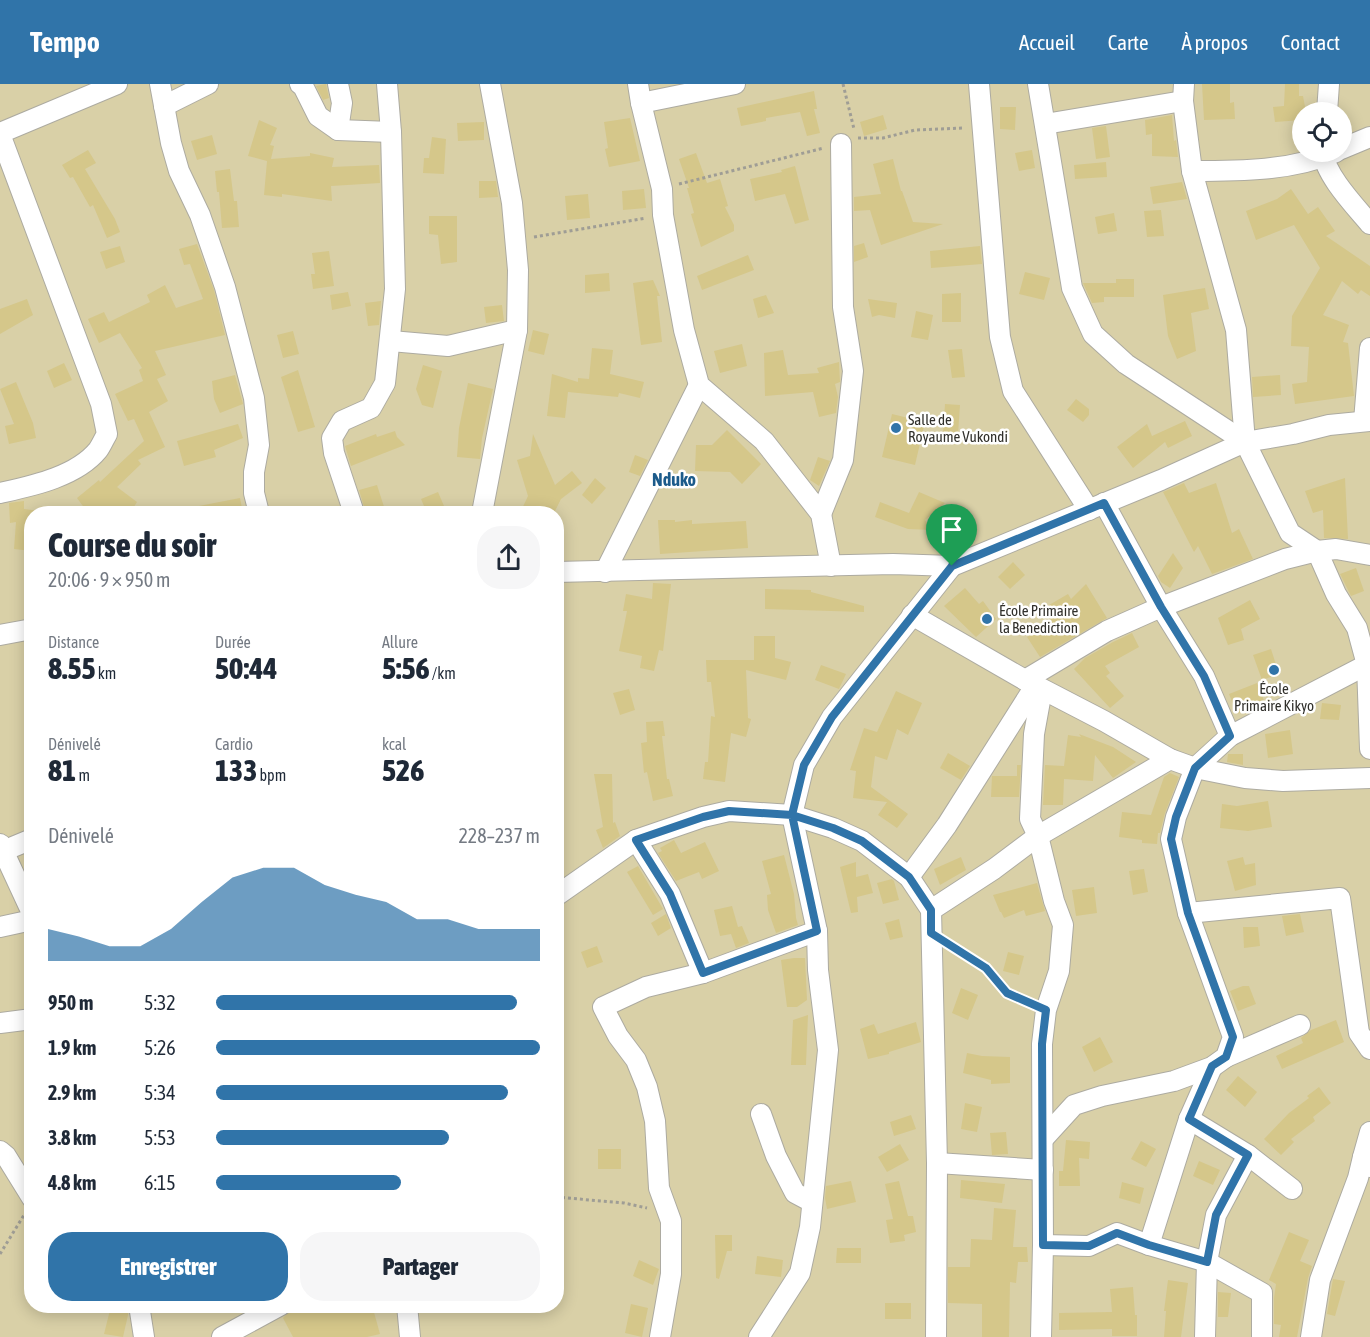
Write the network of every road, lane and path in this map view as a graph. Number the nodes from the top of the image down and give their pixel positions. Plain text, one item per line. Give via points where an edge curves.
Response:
1 (117, 84) edge
2 (160, 84) edge
3 (208, 84) edge
4 (300, 84) edge
5 (338, 84) edge
6 (387, 84) edge
7 (490, 84) edge
8 (735, 84) edge
9 (843, 84) edge
10 (979, 84) edge
11 (1038, 84) edge
12 (1329, 84) edge
13 (92, 89) edge
14 (1184, 93) edge
15 (639, 94) edge
16 (1328, 102) edge
17 (164, 106) junction
18 (1045, 124) junction
19 (983, 127) junction
20 (338, 130) junction
21 (391, 132) junction
22 (0, 134) edge
23 (1370, 136) edge
24 (1352, 143) edge
25 (841, 144) joint
26 (1298, 162) edge
27 (1332, 162) edge
28 (1192, 171) junction
29 (662, 189) junction
30 (663, 215) junction
31 (1370, 224) edge
32 (515, 240) junction
33 (517, 330) junction
34 (391, 341) junction
35 (1370, 348) edge
36 (699, 385) junction
37 (1367, 421) edge
38 (1245, 442) junction
39 (0, 493) edge
40 (257, 506) edge
41 (352, 506) edge
42 (483, 506) edge
43 (1097, 506) junction
44 (821, 514) junction
45 (1317, 551) junction
46 (1370, 555) edge
47 (831, 566) junction
48 (952, 566) junction
49 (564, 572) edge
50 (605, 572) junction
51 (1161, 607) junction
52 (912, 615) junction
53 (24, 630) edge
54 (0, 635) edge
55 (1368, 664) edge
56 (1034, 685) junction
57 (1230, 736) junction
58 (1370, 749) edge
59 (1170, 759) junction
60 (1195, 768) junction
61 (1370, 778) edge
62 (792, 815) junction
63 (1038, 836) junction
64 (636, 840) junction
65 (24, 841) edge
66 (2, 848) edge
67 (909, 877) junction
68 (564, 890) edge
69 (24, 896) edge
70 (931, 910) junction
71 (1188, 913) junction
72 (24, 922) edge
73 (0, 927) edge
74 (817, 931) junction
75 (931, 933) junction
76 (703, 973) junction
77 (1046, 1010) junction
78 (24, 1019) edge
79 (0, 1023) edge
80 (1300, 1025) dead end
81 (1370, 1049) edge
82 (1219, 1062) junction
83 (761, 1114) dead end
84 (1189, 1119) junction
85 (1370, 1132) edge
86 (1042, 1139) junction
87 (0, 1151) edge
88 (1248, 1155) junction
89 (1366, 1162) edge
90 (937, 1163) junction
91 (1043, 1170) junction
92 (1292, 1189) dead end
93 (24, 1194) edge
94 (564, 1198) edge
95 (812, 1202) junction
96 (24, 1213) edge
97 (671, 1221) junction
98 (1043, 1245) junction
99 (1149, 1245) junction
100 (0, 1254) edge
101 (1207, 1262) junction
102 (141, 1313) edge
103 (266, 1313) edge
104 (408, 1313) edge
105 (147, 1336) edge
106 (222, 1337) edge
107 (410, 1337) edge
108 (660, 1337) edge
109 (759, 1337) edge
110 (936, 1337) edge
111 (1041, 1337) edge
112 (1205, 1337) edge
113 (1262, 1337) edge
114 (1311, 1337) edge

1 - 13 street
2 - 17 street
3 - 17 street
4 - 20 street via 318,116
5 - 20 street via 342,103
6 - 21 street
7 - 32 street
8 - 15 street
9 - 19 path via 856,138
10 - 19 street
11 - 18 street
12 - 16 street
13 - 22 street
14 - 18 street
14 - 28 street
15 - 29 street
17 - 40 street via 179,171 200,215 225,287 254,398 259,445 254,472
18 - 38 street via 1072,288 1093,334 1126,364
19 - 43 street via 1000,337 1013,391
20 - 21 street
21 - 34 street via 395,289
22 - 39 street via 101,404 107,434 97,451 74,469 47,482
23 - 24 street
25 - 29 path
25 - 44 street via 843,307 853,371 843,460
26 - 28 street via 1234,171
27 - 31 street via 1335,179
28 - 38 street via 1236,330
29 - 30 street
30 - 32 path
30 - 36 street via 684,330
32 - 33 street
33 - 34 street via 448,346
33 - 42 street
34 - 41 street via 386,383 381,392 371,408 342,421 332,438
35 - 37 street
36 - 44 street via 764,441
36 - 50 street
37 - 38 street
38 - 43 street
38 - 45 street via 1290,533
43 - 48 street
43 - 51 street
44 - 47 street
45 - 46 street via 1336,549
45 - 51 street via 1285,559
45 - 55 street via 1357,628
47 - 48 street
47 - 50 street
48 - 52 street
49 - 50 street
51 - 56 street via 1107,631
51 - 57 street via 1204,676
52 - 56 street
52 - 62 street via 832,717 804,765
53 - 54 street
55 - 57 street
55 - 58 street
56 - 59 street
56 - 63 street via 1030,819
56 - 67 street via 947,825
57 - 60 street
59 - 60 street
59 - 63 street
60 - 61 street via 1283,781
60 - 71 street via 1171,839
62 - 64 street via 729,811
62 - 67 street via 862,841
62 - 74 street
63 - 70 street
63 - 77 street via 1063,925 1059,971
64 - 68 street
64 - 76 street via 670,894
65 - 66 street
66 - 69 street
67 - 70 street
70 - 75 street
71 - 81 street via 1340,898 1359,1033
71 - 82 street via 1233,1037
72 - 73 street
74 - 76 street
74 - 95 street via 828,1050
75 - 77 path via 986,968 1007,993
75 - 90 street
76 - 97 street via 646,987 603,1007 636,1060 647,1087 655,1121 659,1188
77 - 86 street
78 - 79 street
80 - 82 street
82 - 84 street
82 - 86 street via 1174,1081 1074,1105
83 - 95 street via 776,1156 795,1192
84 - 88 street
84 - 99 street
85 - 89 street
86 - 91 street
87 - 93 street
88 - 92 street
88 - 101 street via 1216,1215
89 - 114 street via 1320,1280
90 - 91 street
90 - 110 street
91 - 98 street
94 - 97 path via 624,1203 656,1210
95 - 109 street via 800,1273
96 - 100 path
97 - 108 street via 671,1274
98 - 99 street via 1089,1246 1117,1233
98 - 111 street
99 - 101 street
101 - 112 street
101 - 113 street via 1262,1293
102 - 105 street
103 - 106 street
104 - 107 street

